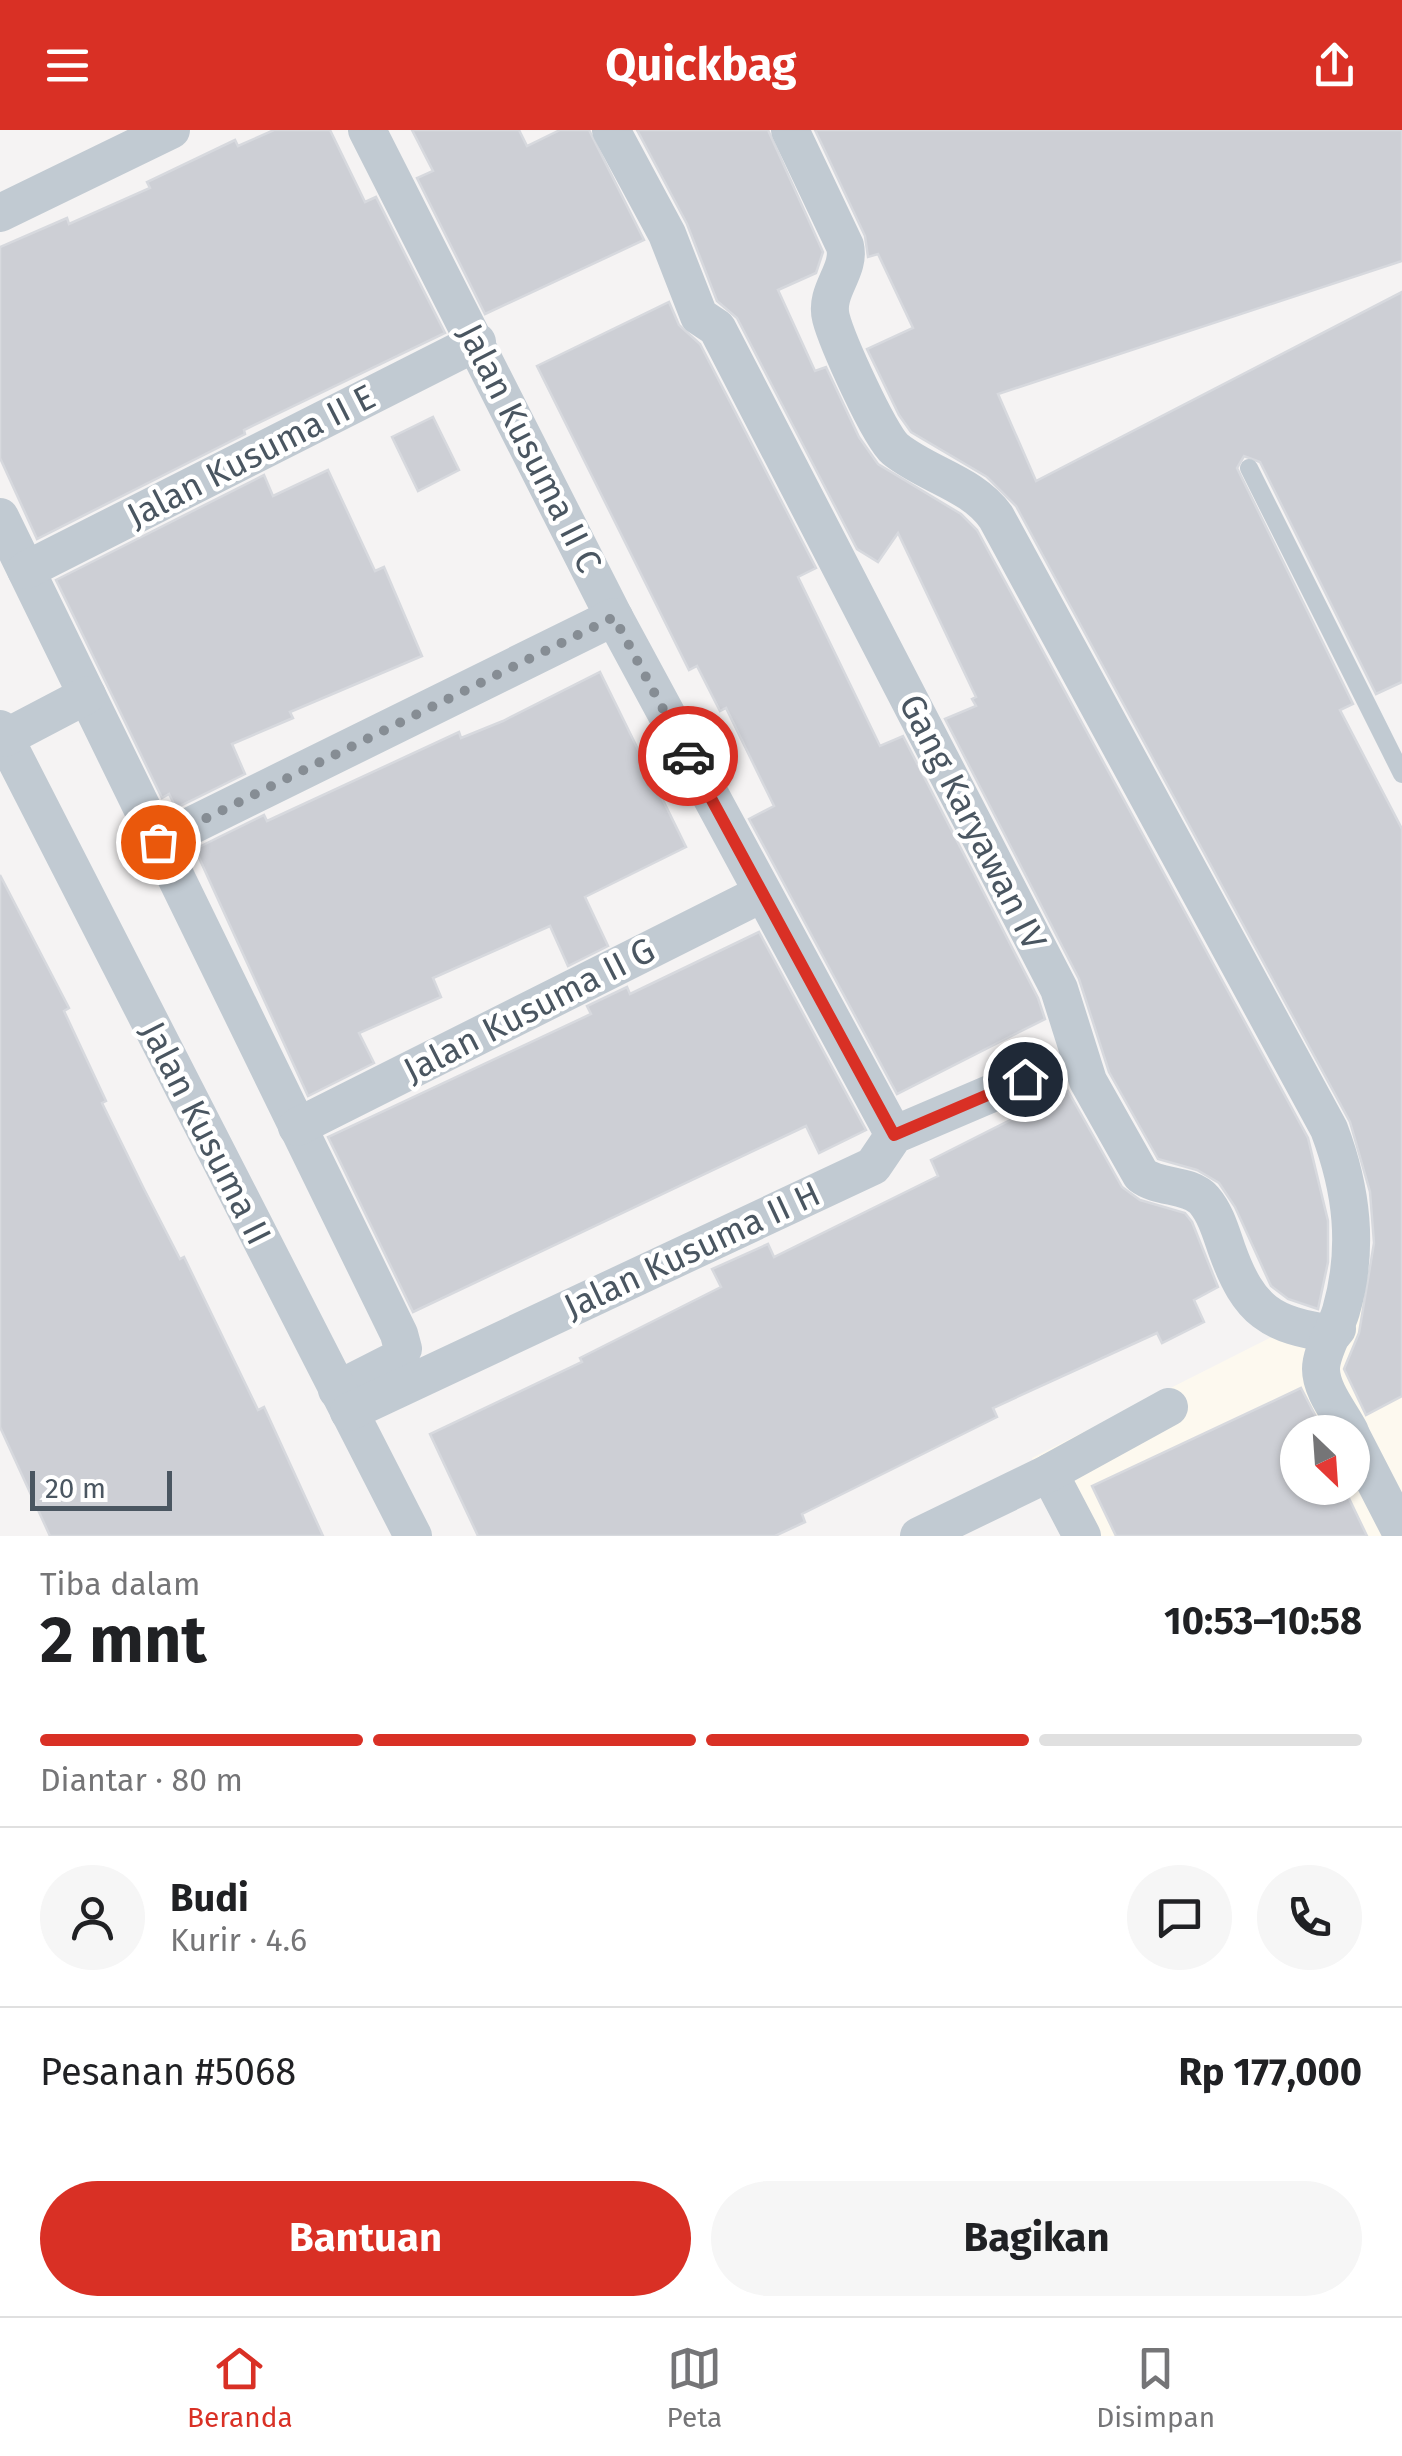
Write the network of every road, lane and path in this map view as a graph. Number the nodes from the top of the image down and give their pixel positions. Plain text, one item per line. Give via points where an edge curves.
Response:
1 (171, 130) edge
2 (367, 130) edge
3 (611, 130) edge
4 (790, 130) edge
5 (0, 213) edge
6 (476, 342) junction
7 (1249, 468) dead end
8 (0, 516) edge
9 (26, 570) junction
10 (614, 617) junction
11 (87, 695) junction
12 (2, 734) edge
13 (1402, 774) edge
14 (158, 842) junction
15 (761, 894) junction
16 (1025, 1079) dead end
17 (297, 1127) junction
18 (894, 1135) junction
19 (1337, 1329) junction
20 (343, 1401) junction
21 (1169, 1407) dead end
22 (1340, 1415) edge
23 (1370, 1472) edge
24 (1049, 1473) junction
25 (1402, 1534) edge
26 (414, 1536) edge
27 (920, 1536) edge
28 (1082, 1536) edge

1 - 5 street
2 - 6 street, Jalan Kusuma II C
3 - 19 street, Gang Karyawan IV via 668,234 698,316 717,328 1059,989 1088,1081 1141,1175 1202,1198 1237,1277 1262,1312 1291,1328 1333,1334
4 - 19 street via 848,257 830,315 892,446 969,491 996,517 1329,1130 1348,1184 1352,1243
6 - 9 street, Jalan Kusuma II E
6 - 10 street, Jalan Kusuma II C
7 - 13 lane
8 - 9 street
9 - 11 street
10 - 14 street
10 - 15 street, Jalan Kusuma II C
11 - 12 street
11 - 14 street
12 - 20 street, Jalan Kusuma II
14 - 17 street
15 - 17 street, Jalan Kusuma II G
15 - 18 street, Jalan Kusuma II C
16 - 18 street, Jalan Kusuma II H
17 - 20 street via 403,1349
18 - 20 street, Jalan Kusuma II H via 873,1166
19 - 22 street via 1321,1368
20 - 26 street, Jalan Kusuma II
21 - 24 street
23 - 25 street
24 - 27 street
24 - 28 street

